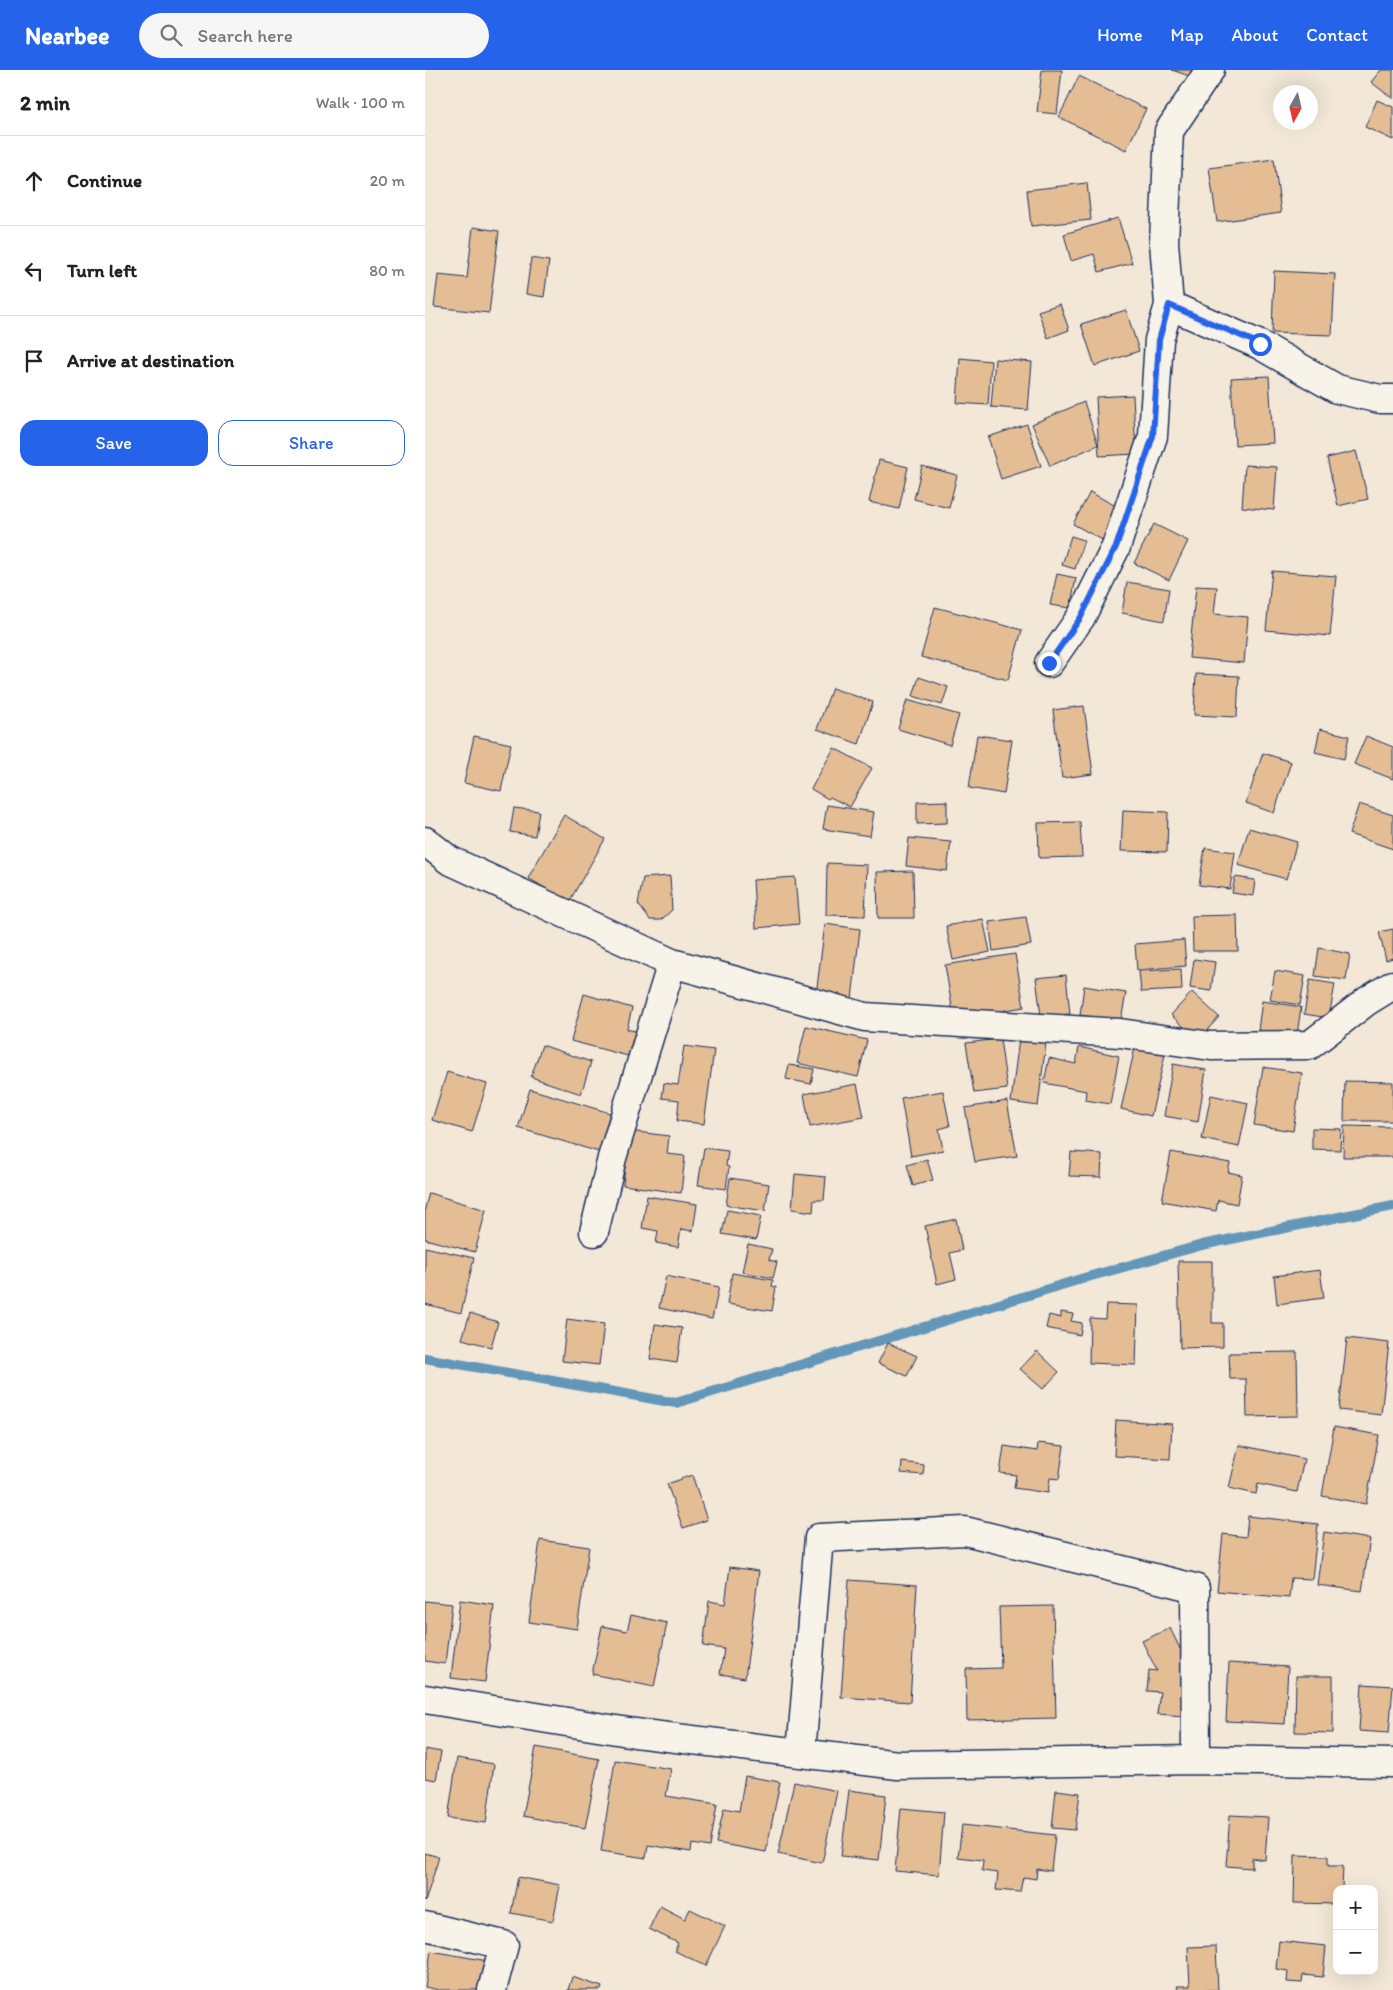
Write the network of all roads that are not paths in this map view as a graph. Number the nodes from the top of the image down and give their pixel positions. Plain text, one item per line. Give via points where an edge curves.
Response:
1 (1210, 70) edge
2 (1169, 305) junction
3 (1393, 398) edge
4 (1049, 663) dead end
5 (425, 841) edge
6 (672, 963) junction
7 (1393, 985) edge
8 (594, 1232) dead end
9 (425, 1699) edge
10 (801, 1753) junction
11 (1196, 1760) junction
12 (1393, 1763) edge
13 (425, 1926) edge
14 (492, 1990) edge

1 - 2 street via 1169,131 1164,242
2 - 3 street via 1260,344 1337,389 1380,399
2 - 4 street via 1159,340 1153,436 1116,547 1081,617
5 - 6 street via 449,860
6 - 7 street via 865,1018 1120,1034 1211,1046 1310,1045
6 - 8 street via 611,1158
9 - 10 street via 635,1733
10 - 11 street via 897,1765
10 - 11 street via 819,1538 965,1531 1195,1588
11 - 12 street
13 - 14 street via 504,1945

